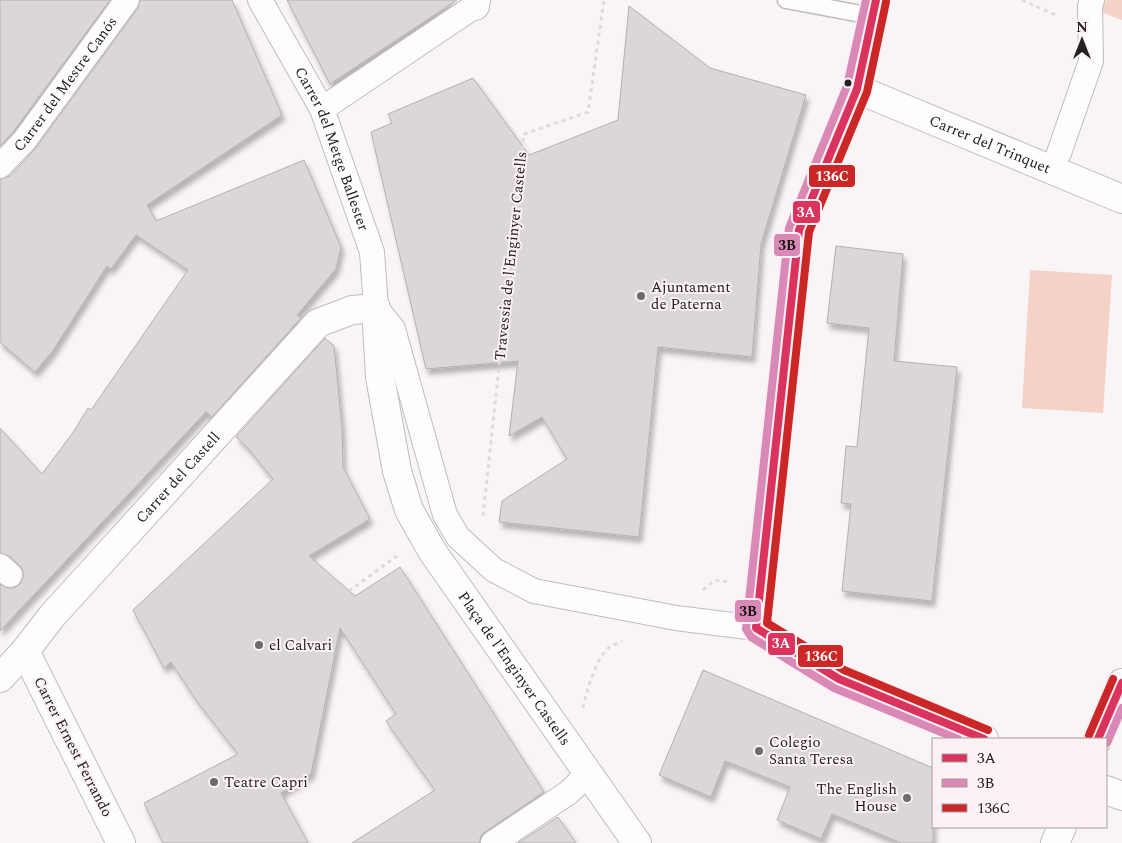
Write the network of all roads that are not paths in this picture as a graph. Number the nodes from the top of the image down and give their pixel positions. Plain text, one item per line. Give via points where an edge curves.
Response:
1 (127, 0) edge
2 (260, 0) edge
3 (786, 0) edge
4 (1092, 0) edge
5 (476, 3) edge
6 (874, 8) edge
7 (857, 89) junction
8 (322, 110) junction
9 (1059, 153) dead end
10 (0, 166) edge
11 (1122, 199) edge
12 (376, 308) junction
13 (432, 550) joint
14 (756, 628) junction
15 (25, 651) junction
16 (0, 678) edge
17 (1122, 683) edge
18 (982, 738) edge
19 (1098, 738) edge
20 (593, 780) junction
21 (1107, 790) edge
22 (1122, 796) edge
23 (1062, 828) edge
24 (121, 843) edge
25 (493, 843) edge
26 (637, 843) edge
27 (1055, 843) edge

1 - 10 street, Carrer del Mestre Canós via 24,140
2 - 8 street, Carrer del Metge Ballester
3 - 6 lane
4 - 9 street via 1091,61
5 - 8 street
6 - 7 street
7 - 11 street, Carrer del Trinquet
7 - 14 street via 799,230
8 - 12 street, Carrer del Metge Ballester via 372,252
12 - 13 street, Carrer del Metge Ballester via 380,377 398,471 410,510
12 - 14 street via 393,329 445,515 458,538 494,570 534,591 676,618
12 - 15 street, Carrer del Castell via 352,310 318,322 52,616
13 - 20 street, Plaça de l'Enginyer Castells
14 - 18 street via 839,679
15 - 16 street, Carrer del Castell
15 - 24 street, Carrer Ernest Ferrando
17 - 19 street
20 - 25 street
20 - 26 street, Plaça de l'Enginyer Castells
21 - 22 street
23 - 27 street

